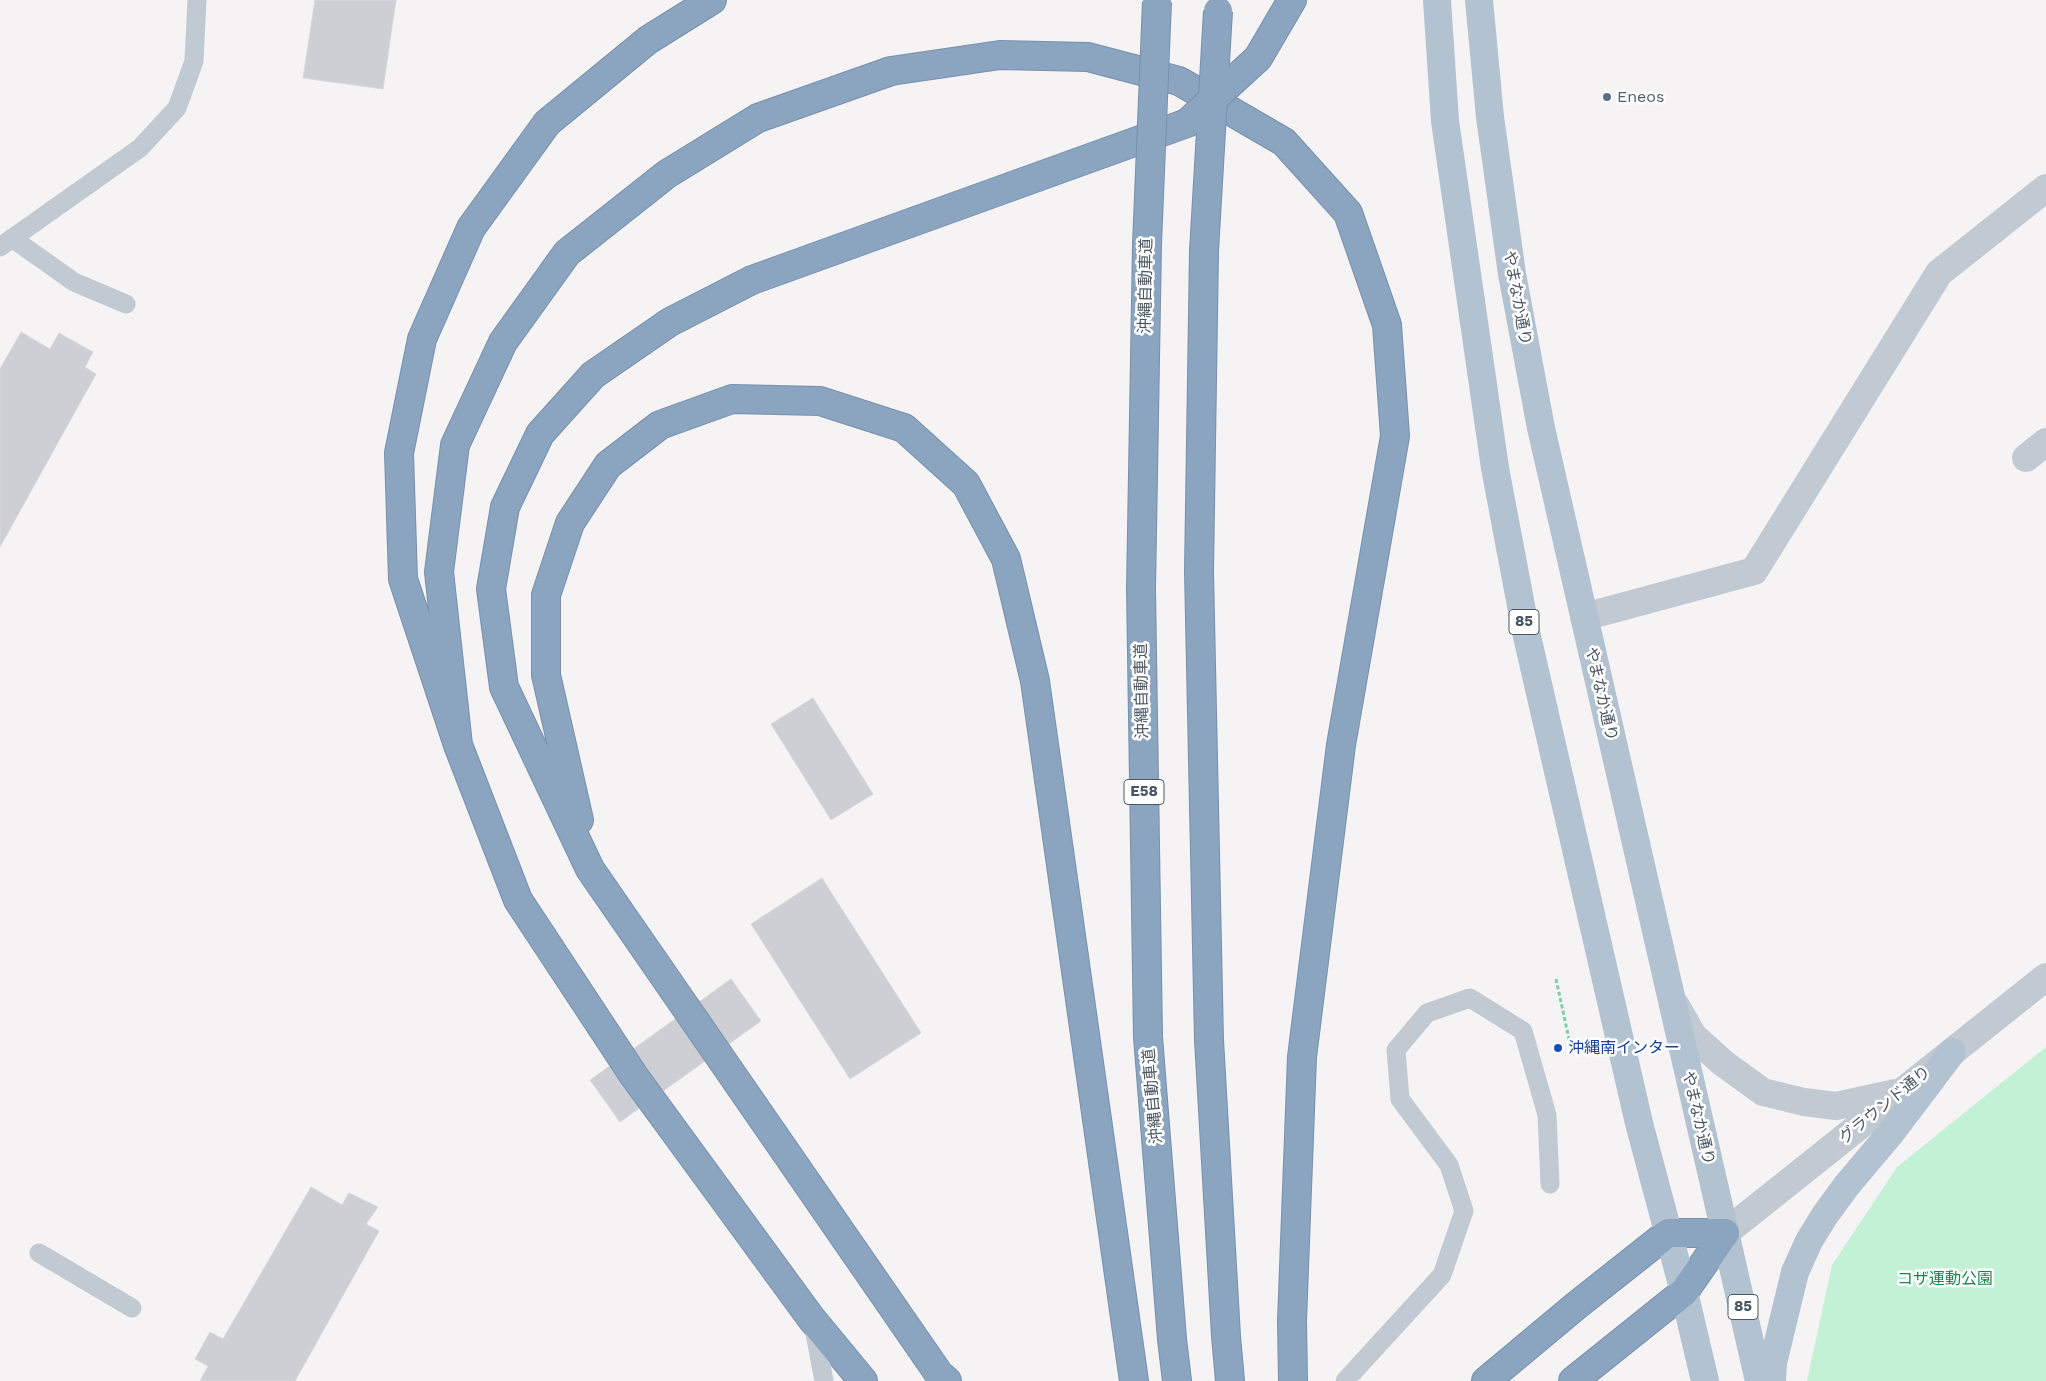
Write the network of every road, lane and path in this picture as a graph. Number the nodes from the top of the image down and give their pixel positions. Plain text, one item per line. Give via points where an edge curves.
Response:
1 (197, 0) edge
2 (712, 0) edge
3 (1292, 0) edge
4 (1437, 0) edge
5 (1479, 0) edge
6 (1157, 1) edge
7 (1218, 5) edge
8 (2046, 188) edge
9 (6, 242) edge
10 (126, 304) dead end
11 (1584, 618) junction
12 (458, 745) junction
13 (590, 869) junction
14 (2046, 978) edge
15 (1556, 979) dead end
16 (1670, 996) junction
17 (1952, 1052) junction
18 (1572, 1053) dead end
19 (1902, 1092) junction
20 (1550, 1184) dead end
21 (1668, 1233) junction
22 (1725, 1233) junction
23 (40, 1253) dead end
24 (1684, 1292) junction
25 (132, 1308) dead end
26 (811, 1318) junction
27 (824, 1381) edge
28 (863, 1381) edge
29 (947, 1381) edge
30 (1134, 1381) edge
31 (1178, 1381) edge
32 (1230, 1381) edge
33 (1293, 1381) edge
34 (1345, 1381) edge
35 (1486, 1381) edge
36 (1573, 1381) edge
37 (1705, 1381) edge
38 (1759, 1381) edge
39 (1772, 1381) edge

1 - 9 lane via 194,61 177,108 140,148
2 - 12 highway via 648,40 547,123 471,228 422,339 399,453 403,579
3 - 13 highway, bridge via 1258,58 1187,123 752,280 670,322 593,375 540,434 505,508 491,589 504,686
4 - 21 main road, 85 via 1445,121 1497,478 1529,641 1639,1123
5 - 11 main road, やまなか通り / 85 via 1490,117 1512,274 1540,428
6 - 31 highway, 沖縄自動車道 / E58, bridge via 1147,244 1141,589 1148,1027
7 - 32 highway, bridge via 1204,251 1199,580 1209,1040
8 - 11 street via 1939,273 1754,571
9 - 10 lane via 74,282
11 - 16 main road, やまなか通り / 85
12 - 26 highway via 518,900 634,1076
12 - 33 highway via 439,572 455,445 503,342 567,253 667,174 758,118 891,71 1000,55 1088,57 1179,80 1284,142 1348,213 1387,325 1395,436 1341,745 1302,1058 1292,1321
13 - 29 highway via 939,1374
13 - 30 highway via 546,675 546,596 570,523 608,465 660,425 732,399 820,401 904,428 966,484 1006,560 1035,681
14 - 17 street, グラウンド通り
15 - 18 path
16 - 19 street via 1693,1036 1723,1063 1764,1092 1836,1106
16 - 22 main road, やまなか通り / 85
17 - 19 street, グラウンド通り
17 - 39 main road via 1824,1215 1809,1241 1794,1272
19 - 22 street, グラウンド通り
20 - 34 lane via 1547,1115 1523,1031 1470,998 1427,1013 1396,1050 1400,1099 1449,1165 1464,1211 1442,1275
21 - 22 highway
21 - 24 main road, 85
21 - 35 highway
22 - 24 highway
22 - 38 main road, やまなか通り / 85
23 - 25 lane
24 - 36 highway
24 - 37 main road, 85
26 - 27 lane
26 - 28 highway

